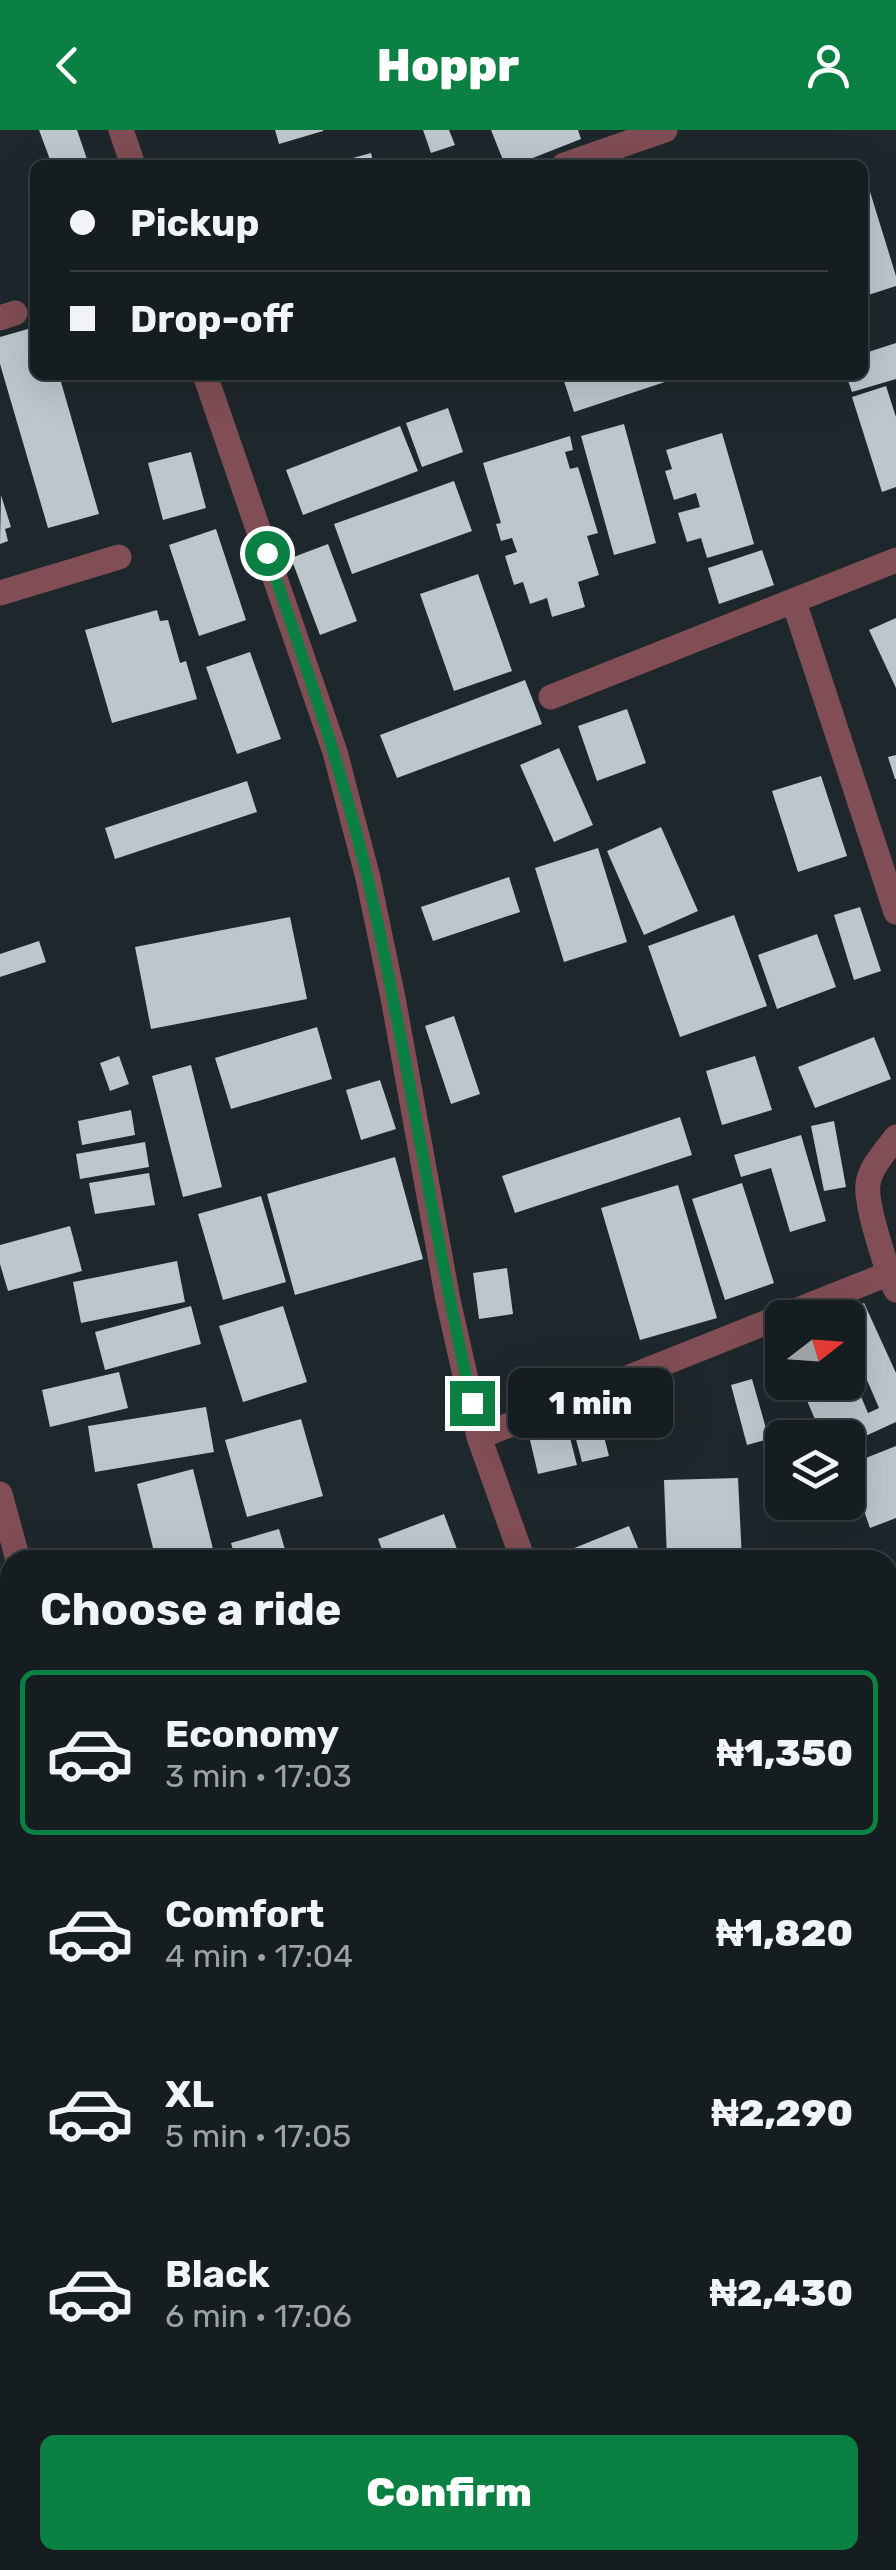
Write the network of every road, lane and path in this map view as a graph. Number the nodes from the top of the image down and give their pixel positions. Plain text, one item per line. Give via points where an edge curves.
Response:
1 (121, 130) edge
2 (665, 130) edge
3 (131, 160) edge
4 (578, 160) edge
5 (207, 380) edge
6 (119, 557) dead end
7 (896, 560) edge
8 (0, 593) edge
9 (794, 602) junction
10 (552, 697) dead end
11 (896, 912) edge
12 (896, 1137) edge
13 (892, 1282) edge
14 (479, 1437) junction
15 (0, 1494) edge
16 (15, 1550) edge
17 (519, 1550) edge

1 - 3 street
2 - 4 street
5 - 14 street via 328,733 363,860
6 - 8 street
7 - 9 street
9 - 10 street
9 - 11 street
12 - 13 street via 868,1184
13 - 14 street
14 - 17 street
15 - 16 street

